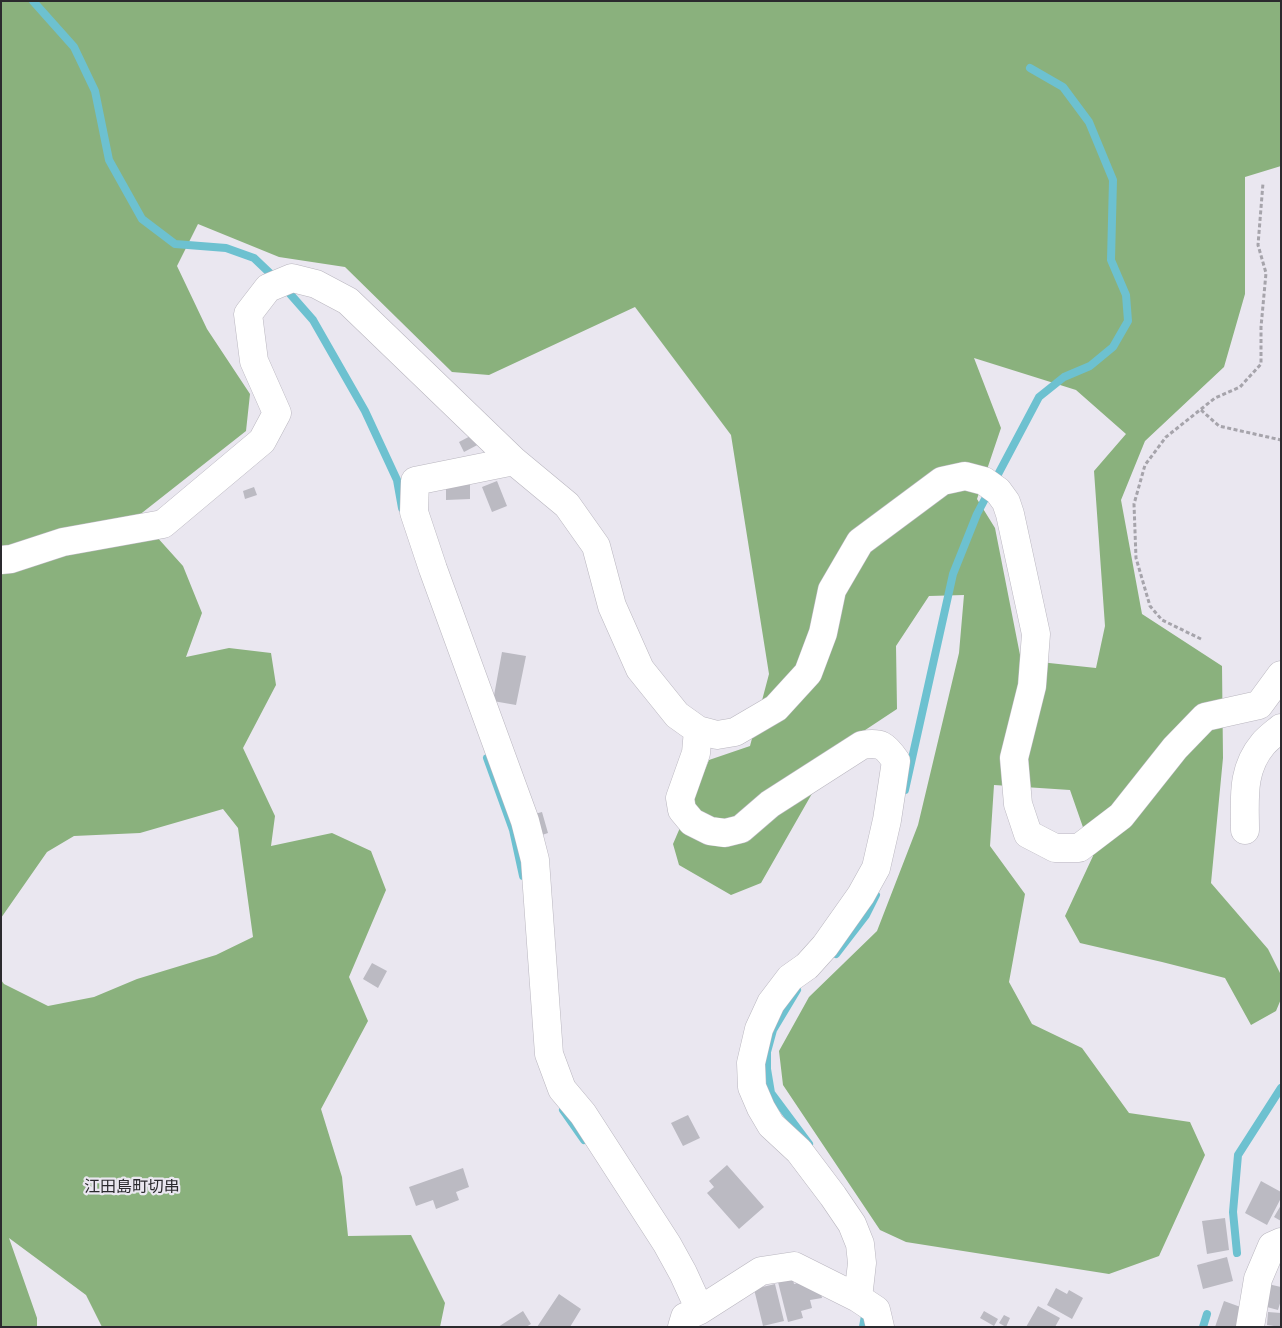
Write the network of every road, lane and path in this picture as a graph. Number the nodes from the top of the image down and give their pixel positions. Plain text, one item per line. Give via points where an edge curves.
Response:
1 (1263, 183) dead end
2 (1201, 410) junction
3 (1281, 440) edge
4 (514, 462) junction
5 (1, 560) edge
6 (1201, 639) dead end
7 (1281, 675) edge
8 (1281, 728) edge
9 (698, 730) junction
10 (1245, 830) dead end
11 (1281, 1242) edge
12 (874, 1317) edge
13 (689, 1318) edge
14 (1250, 1327) edge

1 - 2 path via 1258,245 1266,273 1261,364 1240,387 1215,398
2 - 3 path via 1219,426
2 - 6 path via 1166,437 1145,465 1134,504 1136,558 1150,606 1162,620
4 - 5 street via 348,301 316,284 292,278 268,288 248,314 254,361 277,413 262,441 163,524 63,542 11,560
4 - 9 street via 567,505 596,546 612,606 640,668 676,715
4 - 13 street via 415,481 414,512 525,821 535,860 549,1054 562,1089 583,1114 683,1273
7 - 9 street via 1259,705 1205,718 1175,748 1121,816 1079,848 1055,848 1028,834 1018,804 1014,758 1032,686 1036,634 1006,502 991,486 965,476 942,481 860,542 832,590 824,633 808,673 776,708 735,732 717,735
8 - 10 street via 1263,744 1250,765 1244,788
9 - 12 street via 696,753 680,798 682,810 692,822 710,831 725,833 741,829 770,804 862,745 876,743 889,750 896,761 876,868 825,946 807,966 790,978 771,1003 759,1029 751,1063 752,1087 771,1125 799,1151 852,1224 860,1244
11 - 14 street via 1272,1246 1258,1279
12 - 13 street via 794,1266 761,1271

